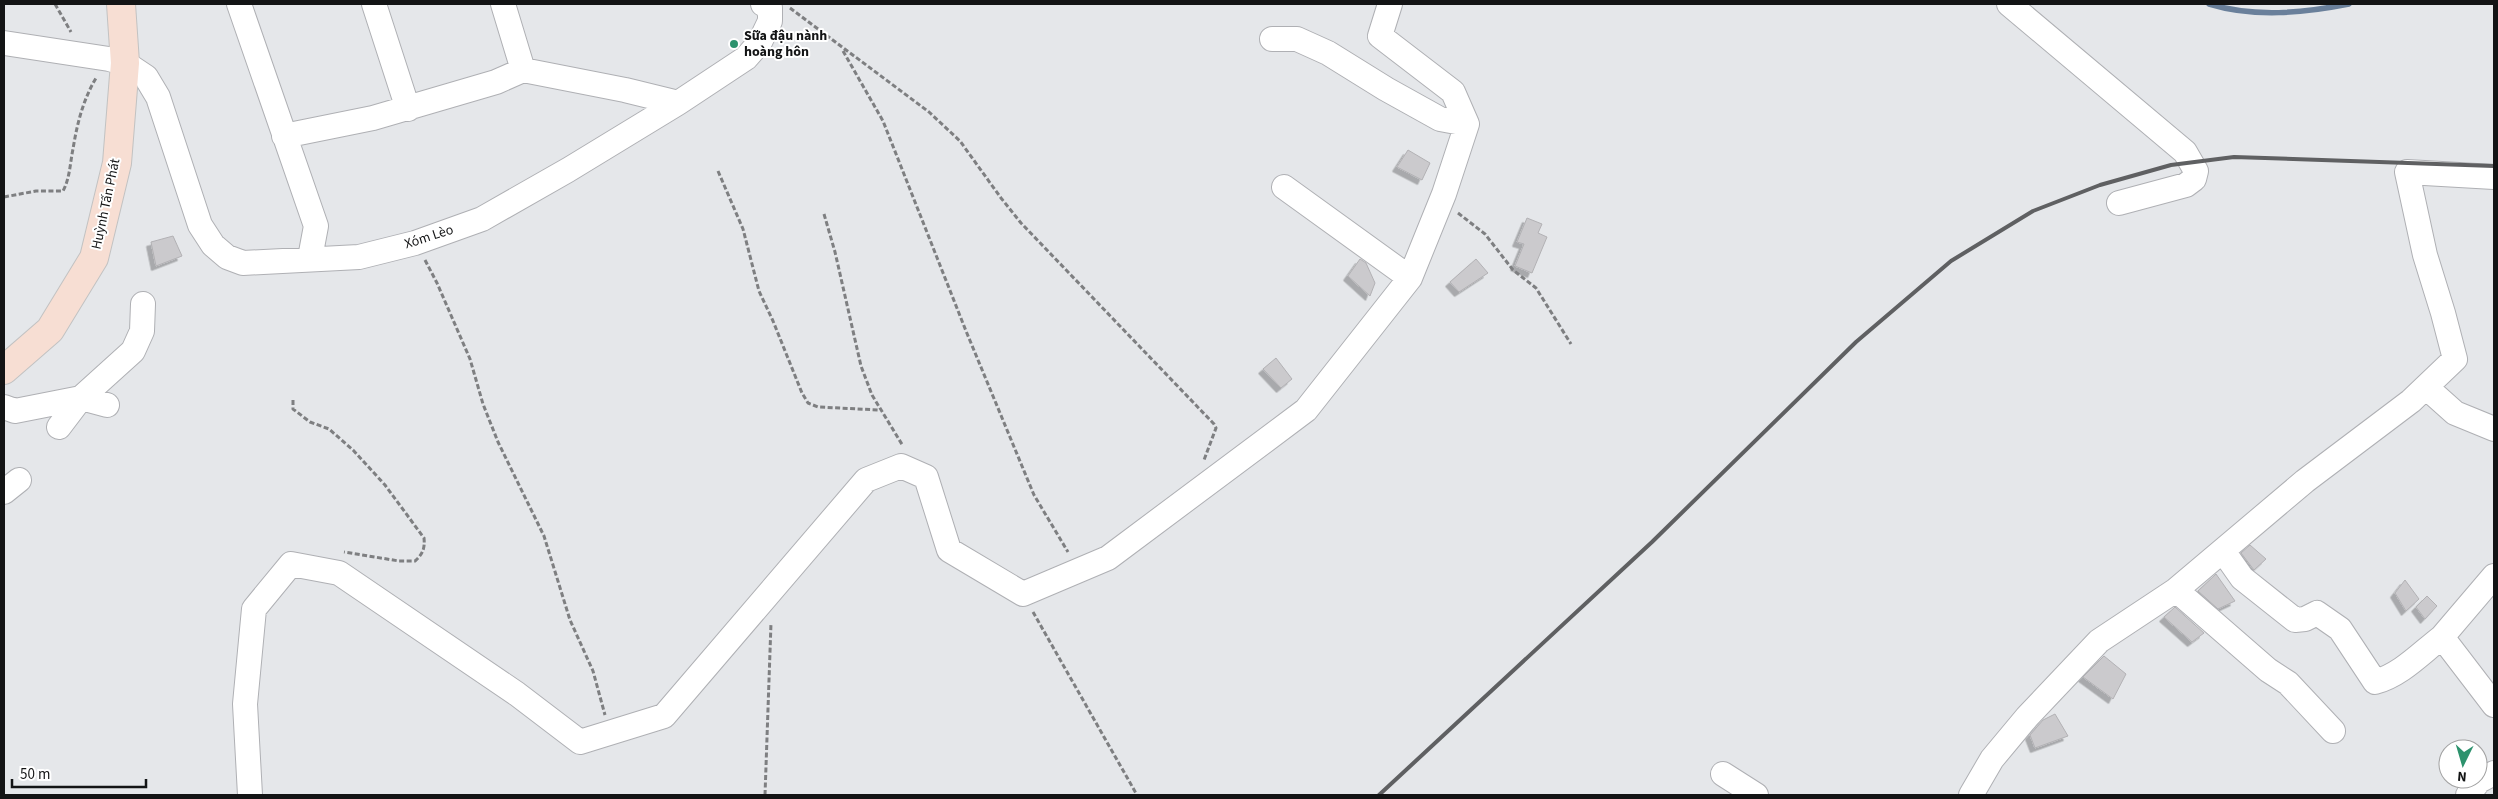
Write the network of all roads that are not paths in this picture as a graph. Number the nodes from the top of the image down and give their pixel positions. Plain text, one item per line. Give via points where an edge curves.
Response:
1 (121, 4) edge
2 (239, 4) edge
3 (374, 4) edge
4 (503, 4) edge
5 (1390, 4) edge
6 (2009, 4) edge
7 (775, 5) edge
8 (1272, 39) dead end
9 (4, 43) edge
10 (117, 61) junction
11 (523, 70) junction
12 (678, 103) junction
13 (408, 109) junction
14 (1467, 124) junction
15 (284, 136) junction
16 (2494, 177) edge
17 (1284, 187) dead end
18 (2119, 203) dead end
19 (310, 258) junction
20 (1410, 278) junction
21 (143, 304) dead end
22 (4, 370) edge
23 (2427, 388) junction
24 (81, 398) junction
25 (107, 405) dead end
26 (4, 407) edge
27 (59, 427) dead end
28 (2494, 429) edge
29 (2223, 551) junction
30 (2494, 576) edge
31 (2176, 590) junction
32 (2442, 637) junction
33 (2494, 705) edge
34 (2333, 731) dead end
35 (2494, 772) edge
36 (1723, 774) dead end
37 (250, 795) edge
38 (1756, 795) edge
39 (1971, 795) edge
40 (2468, 795) edge

1 - 10 main road, Huỳnh Tấn Phát
2 - 15 street
3 - 13 street
4 - 11 street
5 - 14 street via 1380,36 1453,92
6 - 18 street via 2185,152 2196,171 2194,179 2186,185
7 - 12 street, Xóm Lèo via 760,42 746,58
8 - 14 street via 1297,39 1328,53 1440,119
9 - 10 street
10 - 19 street, Xóm Lèo via 146,77 158,97 200,225 213,245 227,258 243,263
10 - 22 main road, Huỳnh Tấn Phát via 117,163 94,258 50,330
11 - 12 street
11 - 13 street via 496,82
12 - 19 street, Xóm Lèo via 482,219 415,243 359,256
13 - 15 street
14 - 20 street via 1442,200
15 - 19 street via 316,226
16 - 23 street via 2407,172 2425,255 2455,355 2455,359
17 - 20 street
20 - 37 street via 1306,410 1108,558 1023,594 948,550 926,477 901,466 866,480 664,716 580,742 517,694 339,573 291,564 254,609 244,704
21 - 24 street via 142,331 133,351
23 - 28 street via 2455,414
23 - 29 street via 2305,481
24 - 25 street
24 - 26 street via 15,411
24 - 27 street
29 - 31 street
29 - 32 street via 2242,578 2295,620 2317,613 2340,629 2376,682 2408,665
30 - 32 street
31 - 34 street via 2268,670 2288,683
31 - 39 street via 2099,641 2027,716 1992,759
32 - 33 street
35 - 40 street via 2480,781
36 - 38 street

